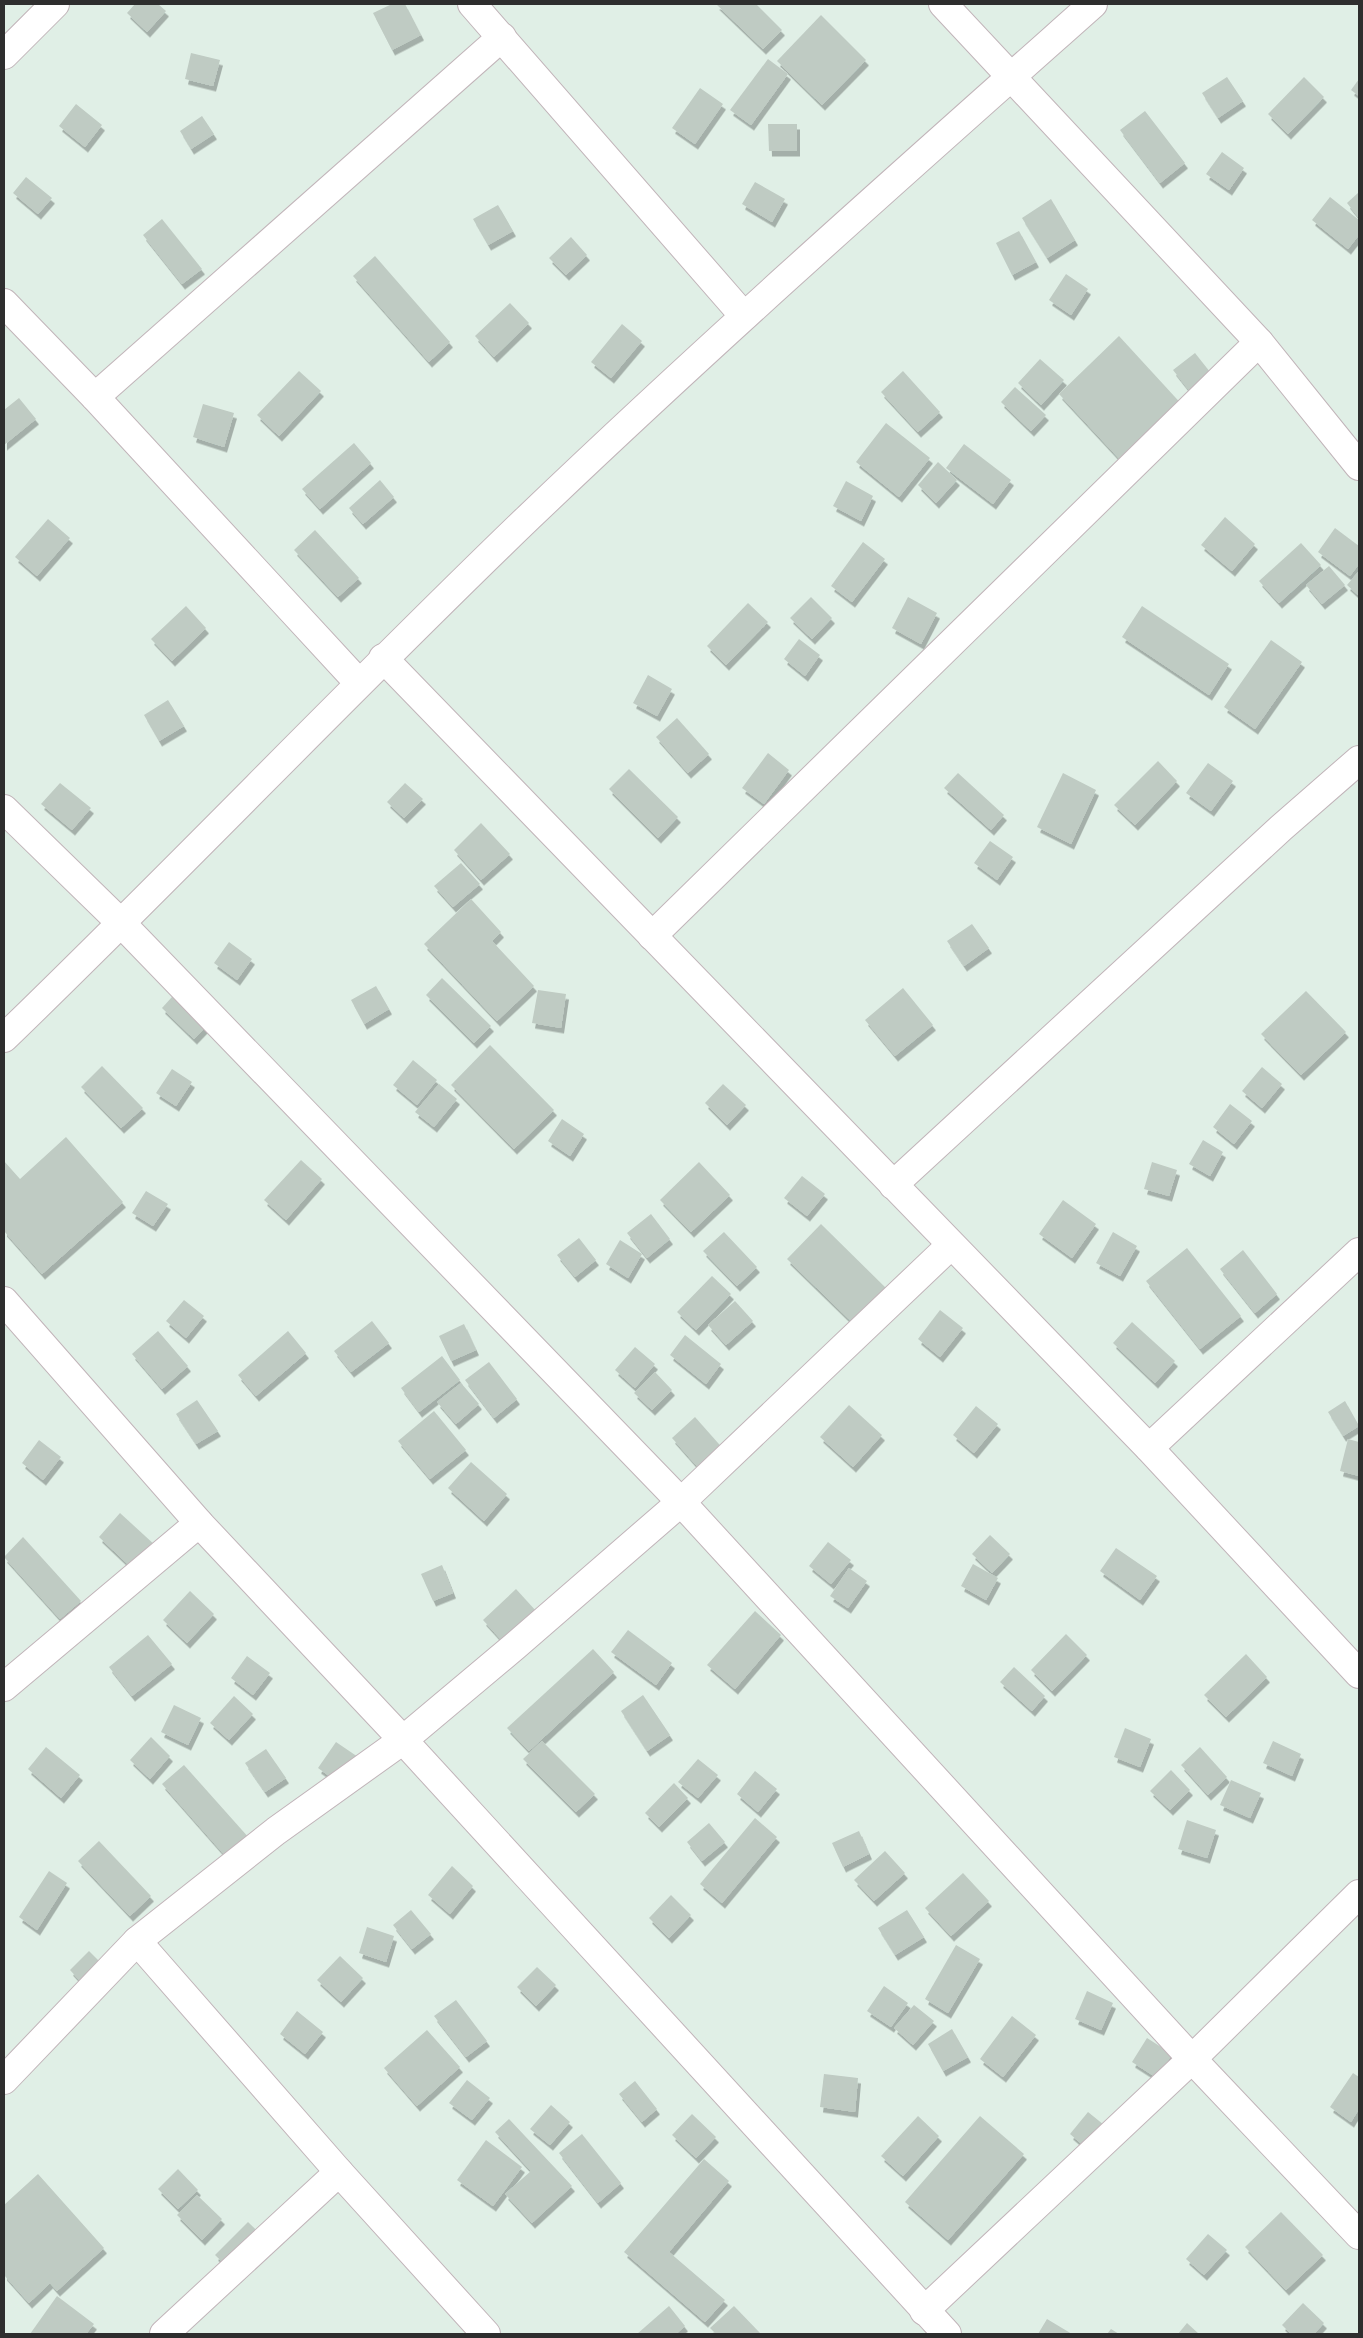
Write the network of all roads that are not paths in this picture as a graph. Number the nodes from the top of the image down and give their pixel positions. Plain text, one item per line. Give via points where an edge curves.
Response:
1 (55, 4) edge
2 (472, 4) edge
3 (943, 4) edge
4 (1093, 4) edge
5 (502, 37) junction
6 (4, 55) edge
7 (1010, 77) junction
8 (4, 303) edge
9 (744, 316) junction
10 (1259, 342) junction
11 (95, 397) junction
12 (1359, 466) edge
13 (383, 658) junction
14 (359, 683) junction
15 (1359, 760) edge
16 (4, 810) edge
17 (122, 924) junction
18 (652, 936) junction
19 (4, 1038) edge
20 (893, 1185) junction
21 (950, 1245) junction
22 (1359, 1252) edge
23 (4, 1301) edge
24 (1149, 1448) junction
25 (681, 1502) junction
26 (199, 1524) junction
27 (1359, 1674) edge
28 (4, 1686) edge
29 (403, 1740) junction
30 (1359, 1894) edge
31 (137, 1941) junction
32 (1192, 2059) junction
33 (4, 2080) edge
34 (339, 2172) junction
35 (1359, 2235) edge
36 (924, 2310) junction
37 (164, 2334) edge
38 (486, 2334) edge
39 (947, 2334) edge

1 - 6 street
2 - 5 street
3 - 7 street
4 - 7 street
5 - 9 street
5 - 11 street
7 - 9 street
7 - 10 street
8 - 11 street
9 - 13 street
10 - 12 street
10 - 18 street
11 - 14 street
13 - 14 street
13 - 18 street
14 - 17 street
15 - 20 street
16 - 17 street
17 - 19 street
17 - 25 street
18 - 20 street
20 - 21 street
21 - 24 street
21 - 25 street
22 - 24 street
23 - 26 street
24 - 27 street
25 - 29 street
25 - 32 street
26 - 28 street
26 - 29 street
29 - 31 street via 276,1831
29 - 36 street
30 - 32 street
31 - 33 street
31 - 34 street
32 - 35 street
32 - 36 street
34 - 37 street
34 - 38 street
36 - 39 street

